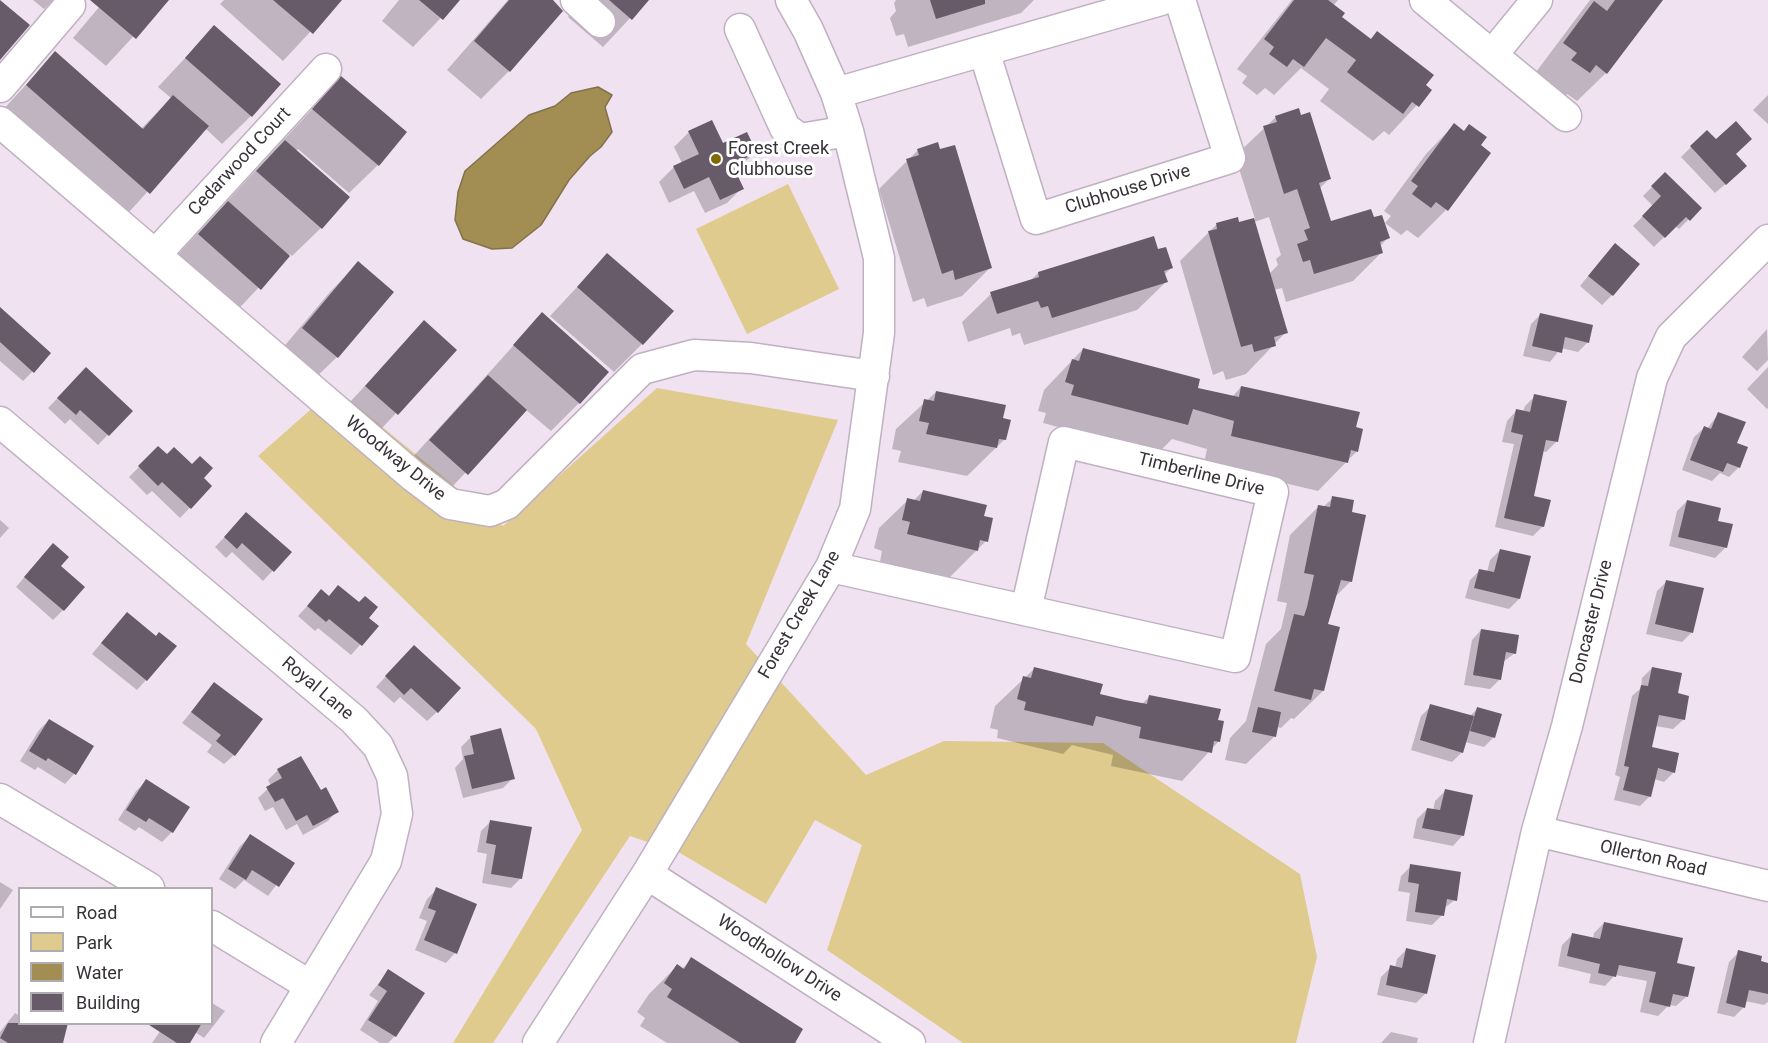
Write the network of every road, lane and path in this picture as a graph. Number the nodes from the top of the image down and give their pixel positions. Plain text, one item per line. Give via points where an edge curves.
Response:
1 (576, 0) edge
2 (791, 0) edge
3 (1161, 0) edge
4 (1180, 0) edge
5 (1425, 0) edge
6 (1537, 0) edge
7 (70, 5) dead end
8 (600, 22) dead end
9 (740, 29) dead end
10 (984, 51) junction
11 (1492, 55) junction
12 (326, 69) dead end
13 (0, 87) edge
14 (836, 93) junction
15 (1566, 116) dead end
16 (0, 122) edge
17 (848, 131) junction
18 (1768, 240) edge
19 (155, 255) junction
20 (874, 376) junction
21 (0, 422) edge
22 (831, 567) junction
23 (1026, 610) junction
24 (0, 799) edge
25 (1537, 831) junction
26 (647, 874) junction
27 (1768, 886) edge
28 (147, 887) edge
29 (213, 927) edge
30 (309, 985) junction
31 (868, 1032) edge
32 (276, 1043) edge
33 (538, 1043) edge
34 (910, 1043) edge
35 (1489, 1043) edge

1 - 8 street
2 - 14 street, Forest Creek Lane
3 - 10 street
4 - 10 street, Clubhouse Drive via 1230,158 1036,219
5 - 11 street
6 - 11 street
7 - 13 street
9 - 17 street via 785,128 800,140
10 - 14 street
11 - 15 street
12 - 19 street, Cedarwood Court
14 - 17 street, Forest Creek Lane
16 - 19 street, Woodway Drive
17 - 20 street, Forest Creek Lane via 879,258 879,333
18 - 25 street, Doncaster Drive via 1671,337 1652,378 1567,726
19 - 20 street, Woodway Drive via 413,476 450,504 490,511 507,504 642,369 694,355 751,358
20 - 22 street, Forest Creek Lane via 855,509
21 - 30 street, Royal Lane via 354,720 378,746 392,776 397,814 386,861
22 - 23 street, Timberline Drive
22 - 26 street, Forest Creek Lane
23 - 23 street, Timberline Drive via 1235,657 1273,492 1064,442
24 - 28 street
25 - 27 street, Ollerton Road
25 - 35 street, Doncaster Drive
26 - 31 street, Woodhollow Drive
26 - 33 street, Forest Creek Lane
29 - 30 street
30 - 32 street, Royal Lane
31 - 34 street, Woodhollow Drive

